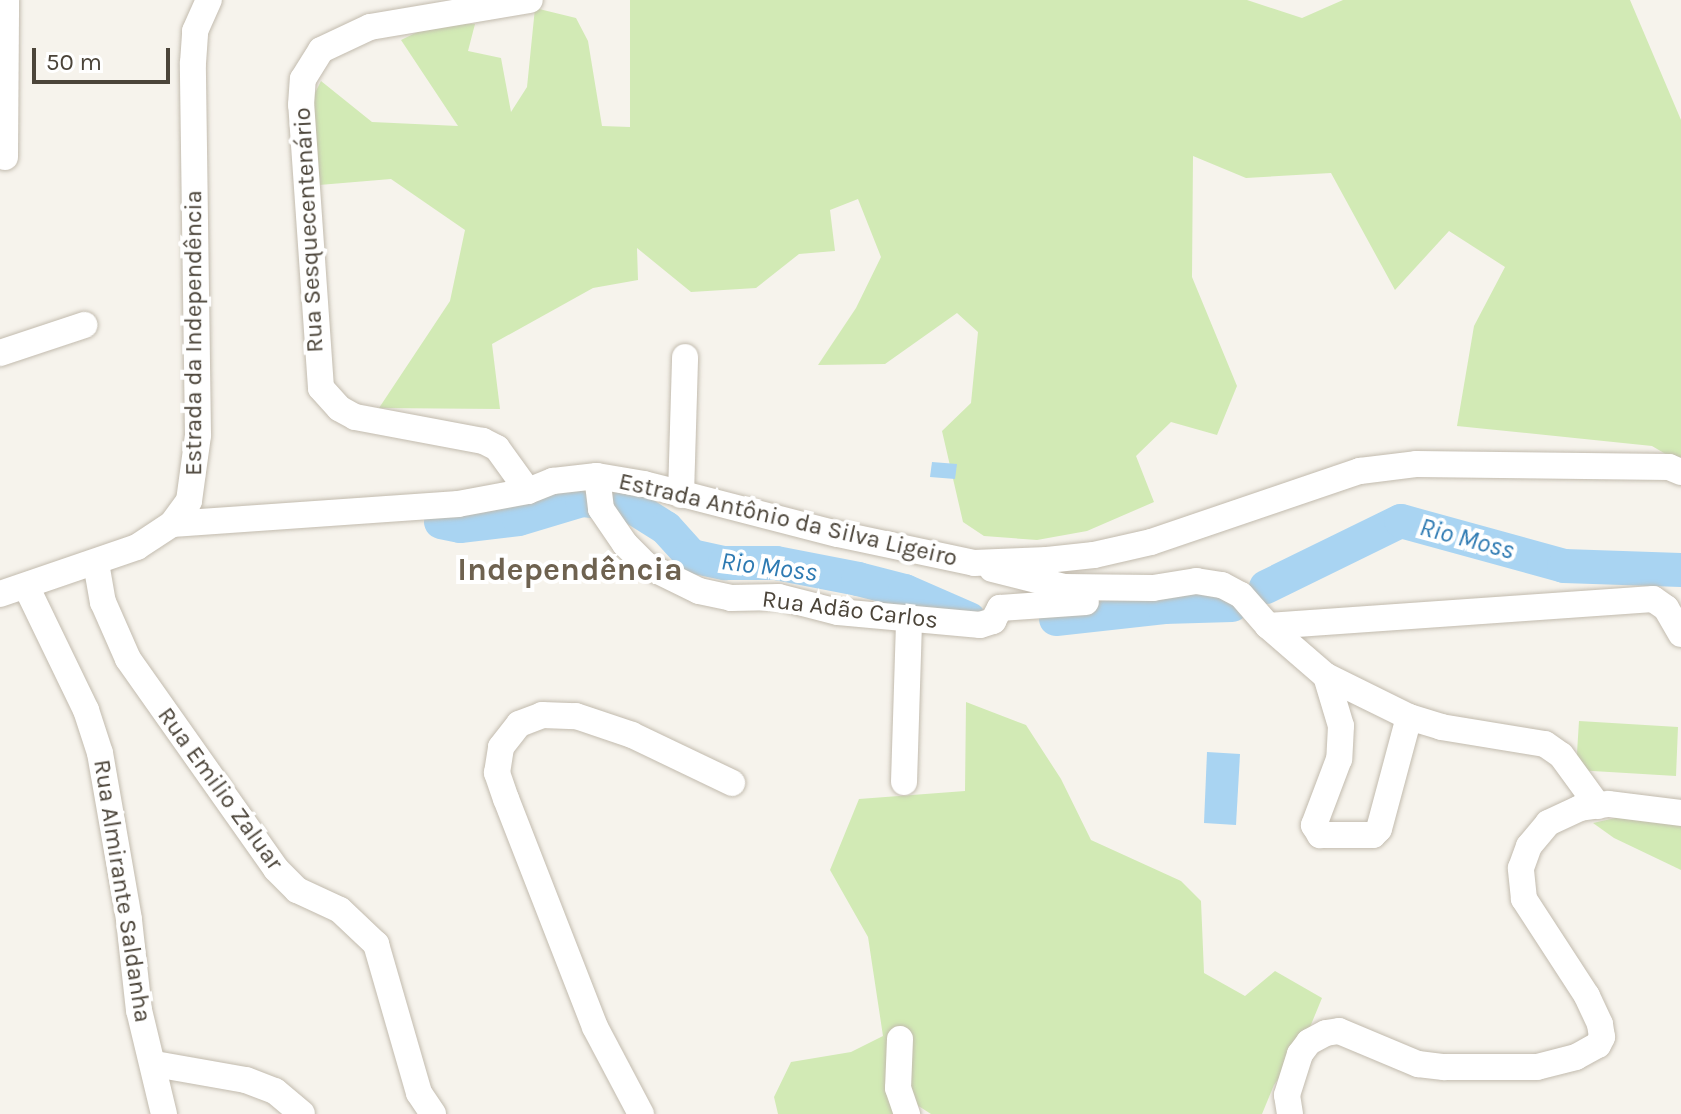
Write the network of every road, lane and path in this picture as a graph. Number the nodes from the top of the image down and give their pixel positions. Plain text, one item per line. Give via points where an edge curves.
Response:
1 (6, 0) edge
2 (209, 0) edge
3 (530, 0) edge
4 (5, 157) dead end
5 (84, 325) dead end
6 (0, 353) edge
7 (685, 357) dead end
8 (1681, 472) edge
9 (597, 476) junction
10 (528, 491) junction
11 (681, 495) junction
12 (172, 524) junction
13 (96, 563) junction
14 (974, 563) junction
15 (26, 586) junction
16 (1153, 588) junction
17 (0, 594) edge
18 (909, 620) junction
19 (1268, 626) junction
20 (1681, 634) edge
21 (1326, 676) junction
22 (1409, 717) junction
23 (904, 782) dead end
24 (732, 783) dead end
25 (1598, 806) junction
26 (1681, 813) edge
27 (900, 1039) dead end
28 (155, 1064) junction
29 (164, 1114) edge
30 (302, 1114) edge
31 (433, 1114) edge
32 (641, 1114) edge
33 (907, 1114) edge
34 (1290, 1114) edge

1 - 4 street
2 - 12 street, Estrada da Independência via 195,31 193,63 196,463 189,501
3 - 10 street, Rua Sesquecentenário via 370,27 321,50 303,79 301,105 321,388 355,417 483,441 497,448
5 - 6 street
7 - 11 street
8 - 14 street, Estrada Antônio da Silva Ligeiro via 1669,467 1416,464 1360,471 1223,520 1094,555
9 - 10 street, Estrada Antônio da Silva Ligeiro via 553,481
9 - 11 street, Estrada Antônio da Silva Ligeiro
9 - 18 street, Rua Adão Carlos via 601,509 625,544 646,565 699,591 731,598 779,597 838,612
10 - 12 street, Estrada Antônio da Silva Ligeiro via 458,504
11 - 14 street, Estrada Antônio da Silva Ligeiro
12 - 13 street, Estrada da Independência via 137,547
13 - 15 street, Estrada da Independência
13 - 31 street, Rua Emilio Zaluar via 115,637 276,869 297,890 340,910 376,944 419,1093
14 - 16 street via 1064,587
15 - 17 street, Estrada da Independência
15 - 28 street, Rua Almirante Saldanha via 86,710 100,753 139,1010
16 - 18 street, Rua Adão Carlos via 1143,599 1000,608 993,621 980,625
16 - 19 street via 1196,581 1222,585 1241,595
18 - 23 street
19 - 20 street via 1653,599 1666,608
19 - 21 street
21 - 22 street
21 - 22 street via 1341,726 1339,759 1314,825 1320,835 1373,835 1379,829
22 - 25 street via 1545,744 1561,755
24 - 32 street via 632,735 576,716 542,715 519,724 501,747 497,773 506,799 595,1027
25 - 26 street
25 - 34 street via 1548,823 1529,846 1521,868 1524,899 1600,1024 1598,1045 1537,1067 1444,1067 1418,1064 1339,1031 1326,1033 1309,1042 1292,1072
27 - 33 street via 898,1088
28 - 29 street, Rua Almirante Saldanha
28 - 30 street via 246,1080 275,1091

